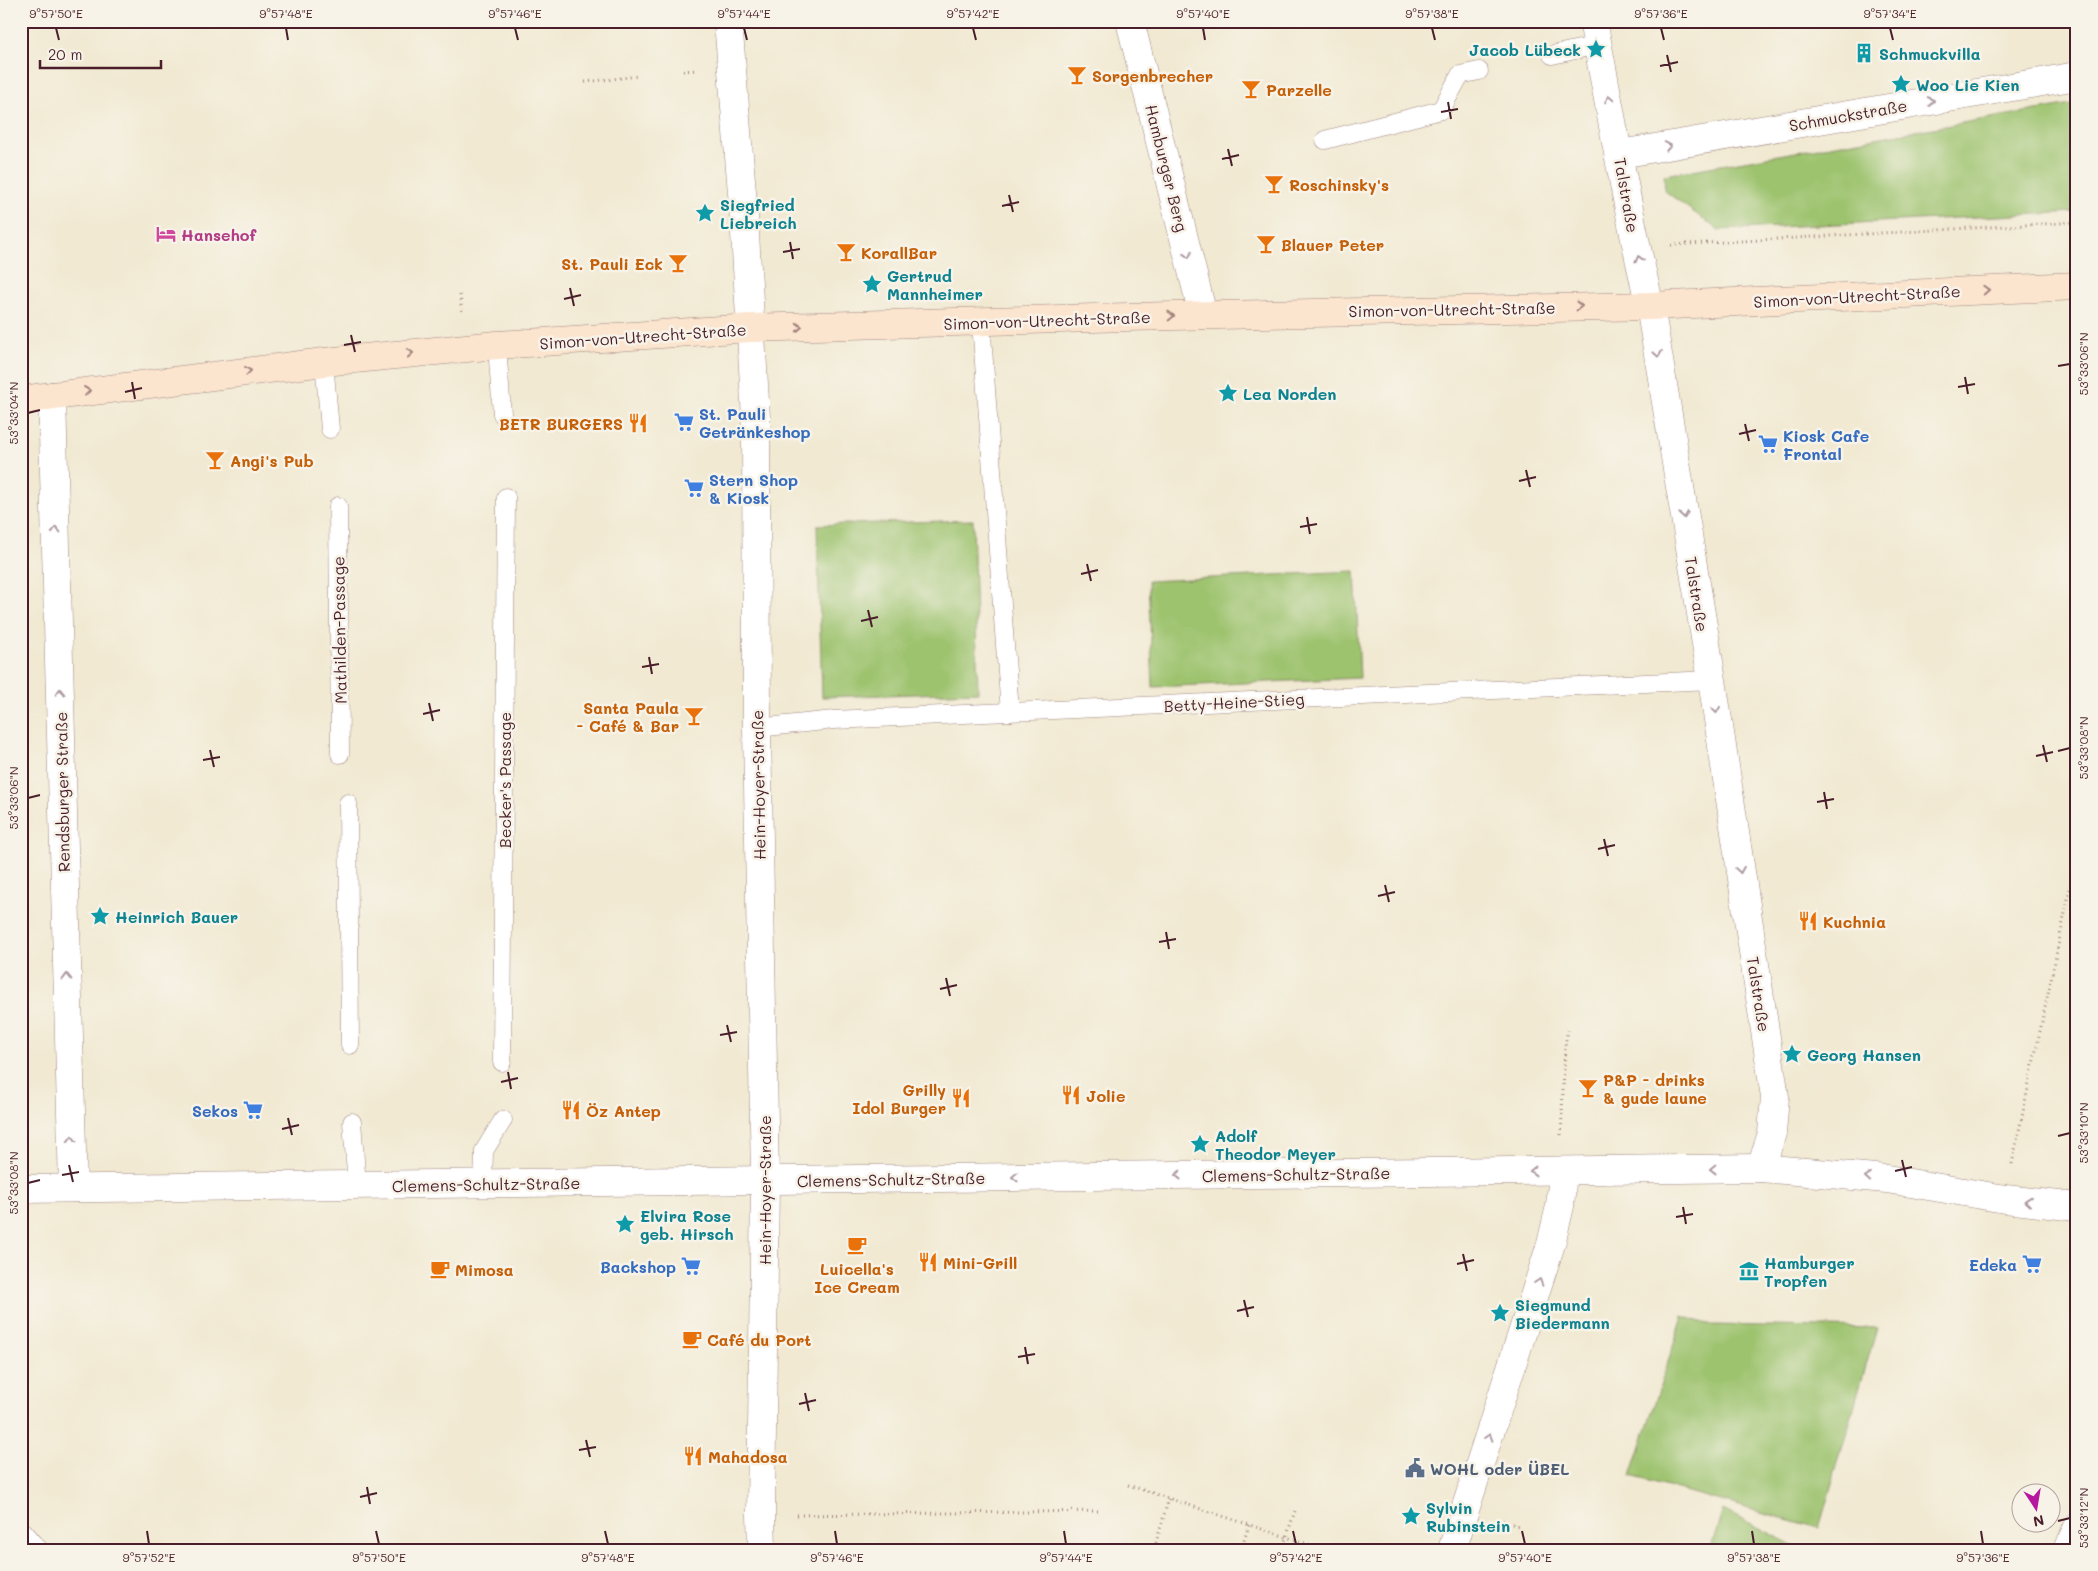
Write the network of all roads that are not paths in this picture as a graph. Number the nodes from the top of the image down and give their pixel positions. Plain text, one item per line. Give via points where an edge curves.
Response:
1 (728, 21) edge
2 (1130, 21) edge
3 (1595, 33) edge
4 (1552, 55) dead end
5 (1479, 71) dead end
6 (2077, 76) edge
7 (1325, 140) dead end
8 (1620, 154) junction
9 (2077, 286) edge
10 (1650, 306) junction
11 (1203, 315) junction
12 (980, 322) junction
13 (750, 328) junction
14 (497, 345) junction
15 (324, 362) junction
16 (52, 396) junction
17 (21, 400) edge
18 (502, 414) dead end
19 (330, 430) dead end
20 (506, 497) dead end
21 (338, 506) dead end
22 (1712, 680) junction
23 (1010, 712) junction
24 (757, 728) junction
25 (340, 754) dead end
26 (348, 803) dead end
27 (350, 1046) dead end
28 (502, 1062) dead end
29 (503, 1120) dead end
30 (352, 1122) dead end
31 (1761, 1168) junction
32 (1562, 1171) junction
33 (765, 1180) junction
34 (483, 1184) junction
35 (357, 1185) junction
36 (73, 1188) junction
37 (21, 1189) edge
38 (2077, 1207) edge
39 (2077, 1528) edge
40 (21, 1536) edge
41 (33, 1550) edge
42 (762, 1550) edge
43 (1452, 1550) edge
44 (2068, 1550) edge

1 - 13 street, Hein-Hoyer-Straße
2 -> 11 street, Hamburger Berg
3 - 4 lane
8 -> 3 street, Talstraße
5 - 7 lane via 1460,75 1441,110
8 -> 6 street, Schmuckstraße
10 -> 8 street, Talstraße
10 -> 9 main road, Simon-von-Utrecht-Straße
11 -> 10 main road, Simon-von-Utrecht-Straße
10 -> 22 street, Talstraße
12 -> 11 main road, Simon-von-Utrecht-Straße
13 -> 12 main road, Simon-von-Utrecht-Straße
12 - 23 lane
13 - 14 main road, Simon-von-Utrecht-Straße
13 - 24 street, Hein-Hoyer-Straße via 756,418
15 -> 14 main road, Simon-von-Utrecht-Straße
14 - 18 lane
16 -> 15 main road, Simon-von-Utrecht-Straße
15 - 19 lane
16 - 17 main road, Simon-von-Utrecht-Straße
36 -> 16 street, Rendsburger Straße
20 - 28 lane, Becker's Passage
21 - 25 lane, Mathilden-Passage
22 - 23 lane, Betty-Heine-Stieg
22 -> 31 street, Talstraße via 1775,1096 1772,1133
23 - 24 lane, Betty-Heine-Stieg via 834,720
24 - 33 street, Hein-Hoyer-Straße
26 - 27 lane
29 - 34 lane via 484,1151
30 - 35 lane
31 -> 32 street, Clemens-Schultz-Straße
38 -> 31 street, Clemens-Schultz-Straße via 2005,1199 1887,1179
32 -> 33 street, Clemens-Schultz-Straße
43 -> 32 street via 1551,1244 1560,1206
33 - 34 street, Clemens-Schultz-Straße
33 - 42 street, Hein-Hoyer-Straße
34 - 35 street, Clemens-Schultz-Straße
35 - 36 street, Clemens-Schultz-Straße
36 - 37 street, Clemens-Schultz-Straße
39 - 44 street
40 - 41 street

